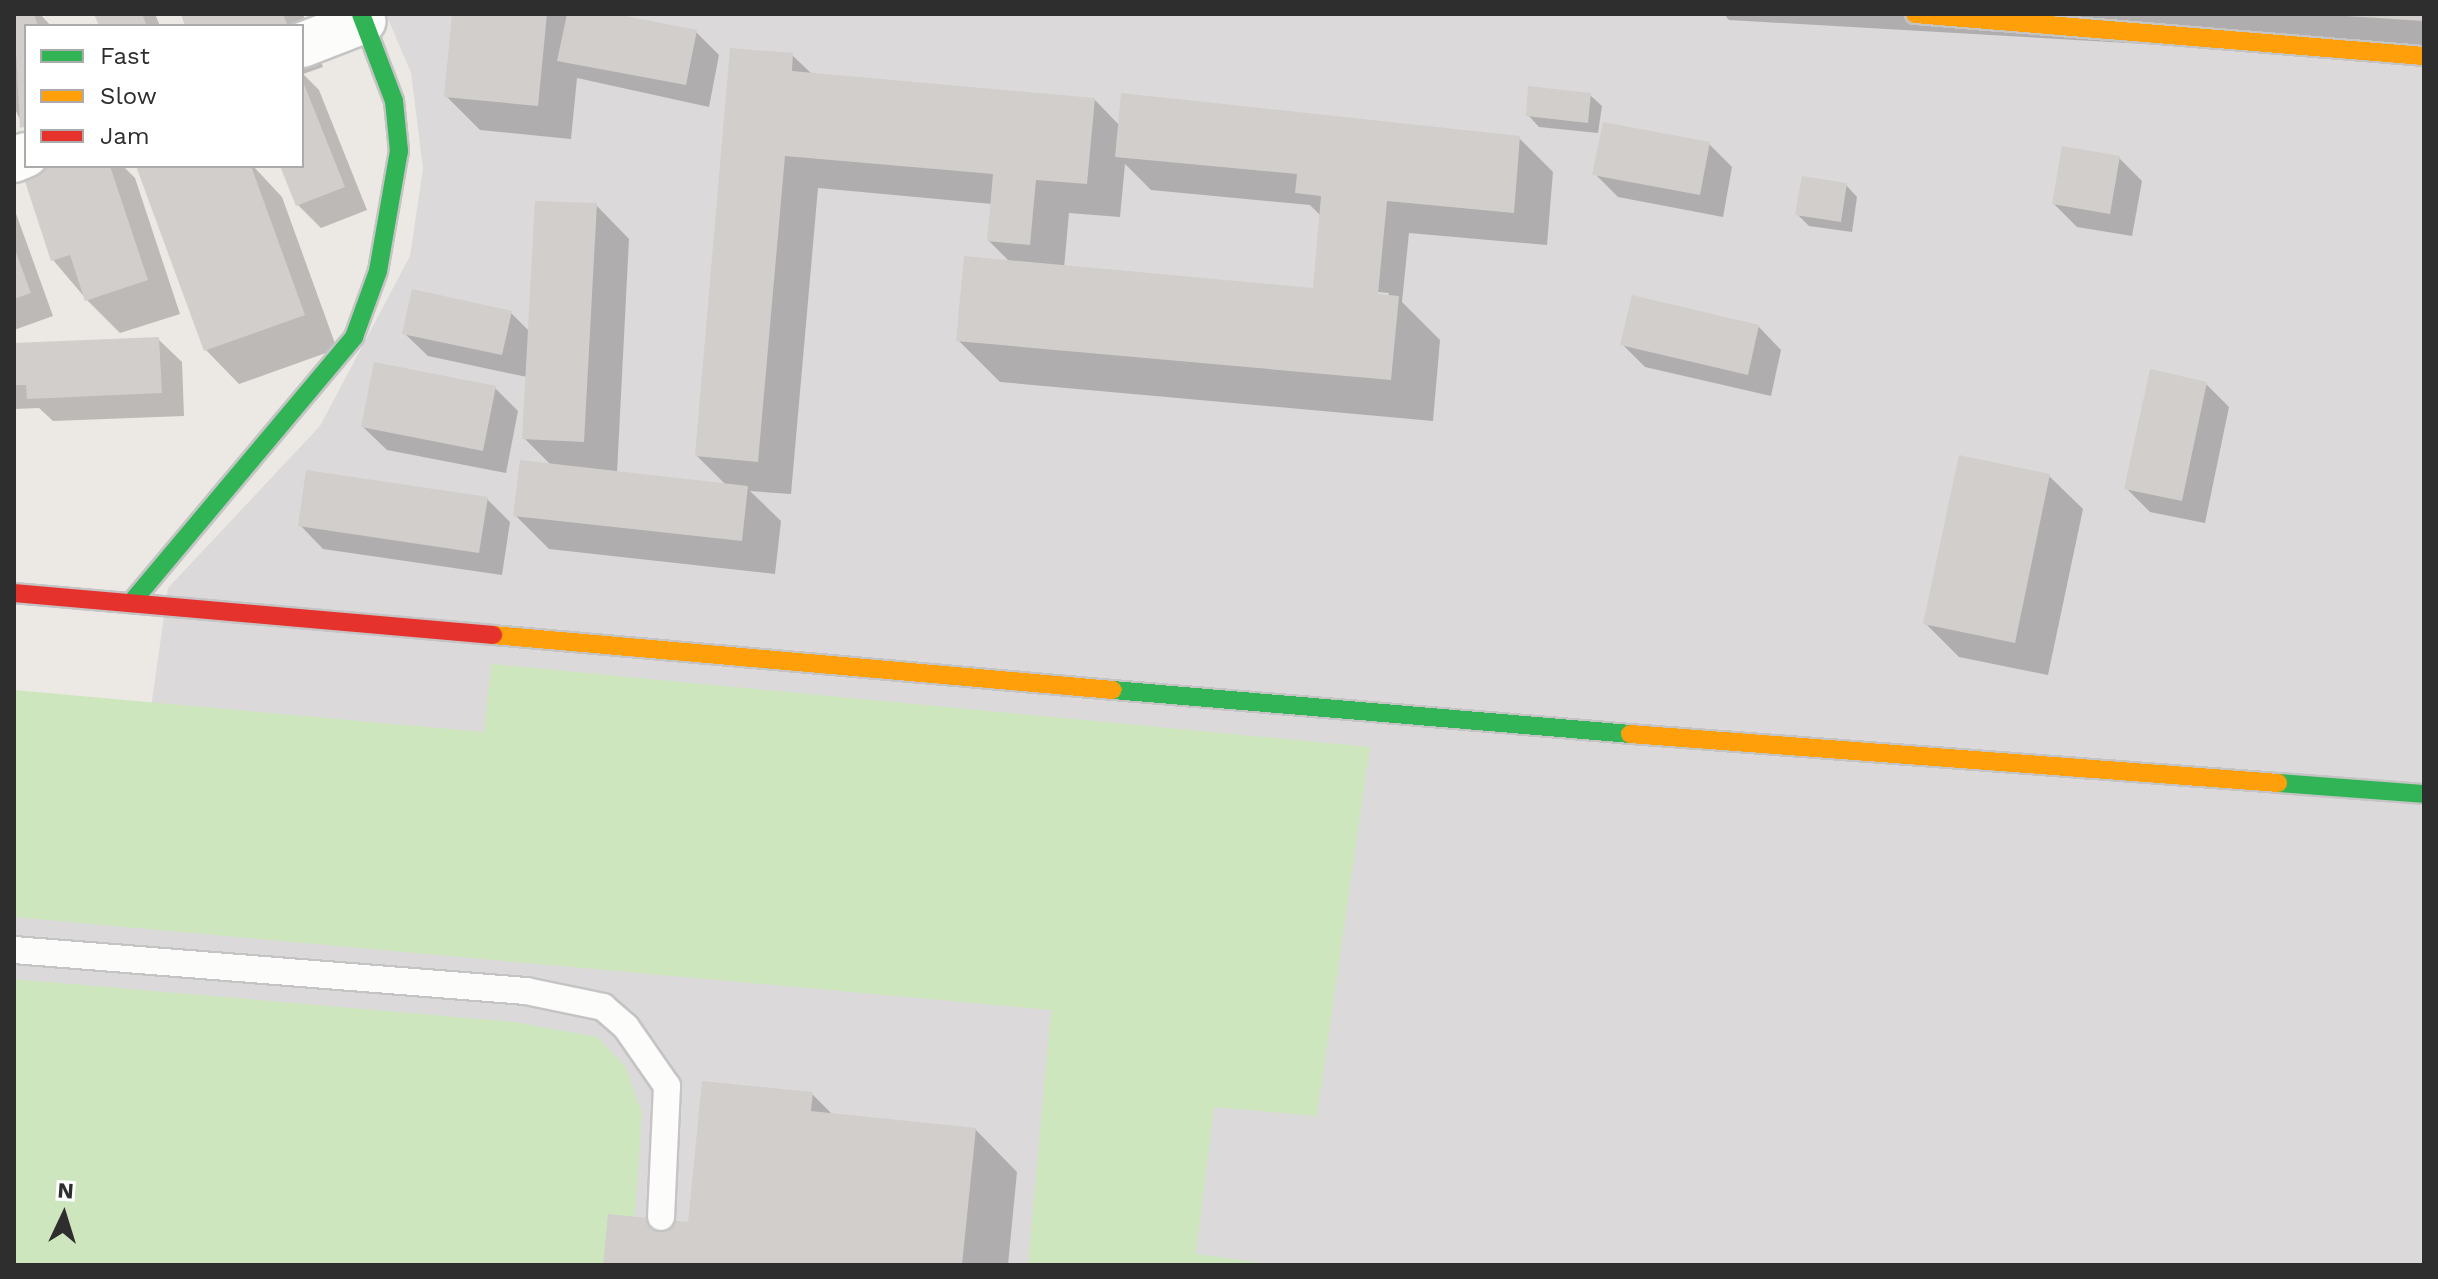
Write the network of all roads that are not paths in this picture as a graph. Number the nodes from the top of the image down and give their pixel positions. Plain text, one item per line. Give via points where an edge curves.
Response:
1 (1915, 14) edge
2 (362, 17) edge
3 (304, 44) edge
4 (2424, 56) edge
5 (14, 593) edge
6 (131, 603) junction
7 (2424, 794) edge
8 (14, 950) edge
9 (661, 1217) dead end

1 - 4 main road
2 - 3 street
2 - 6 main road via 394,101 399,151 378,271 354,337
5 - 6 main road
6 - 7 main road via 1549,728
8 - 9 lane via 526,991 603,1007 626,1027 667,1086

